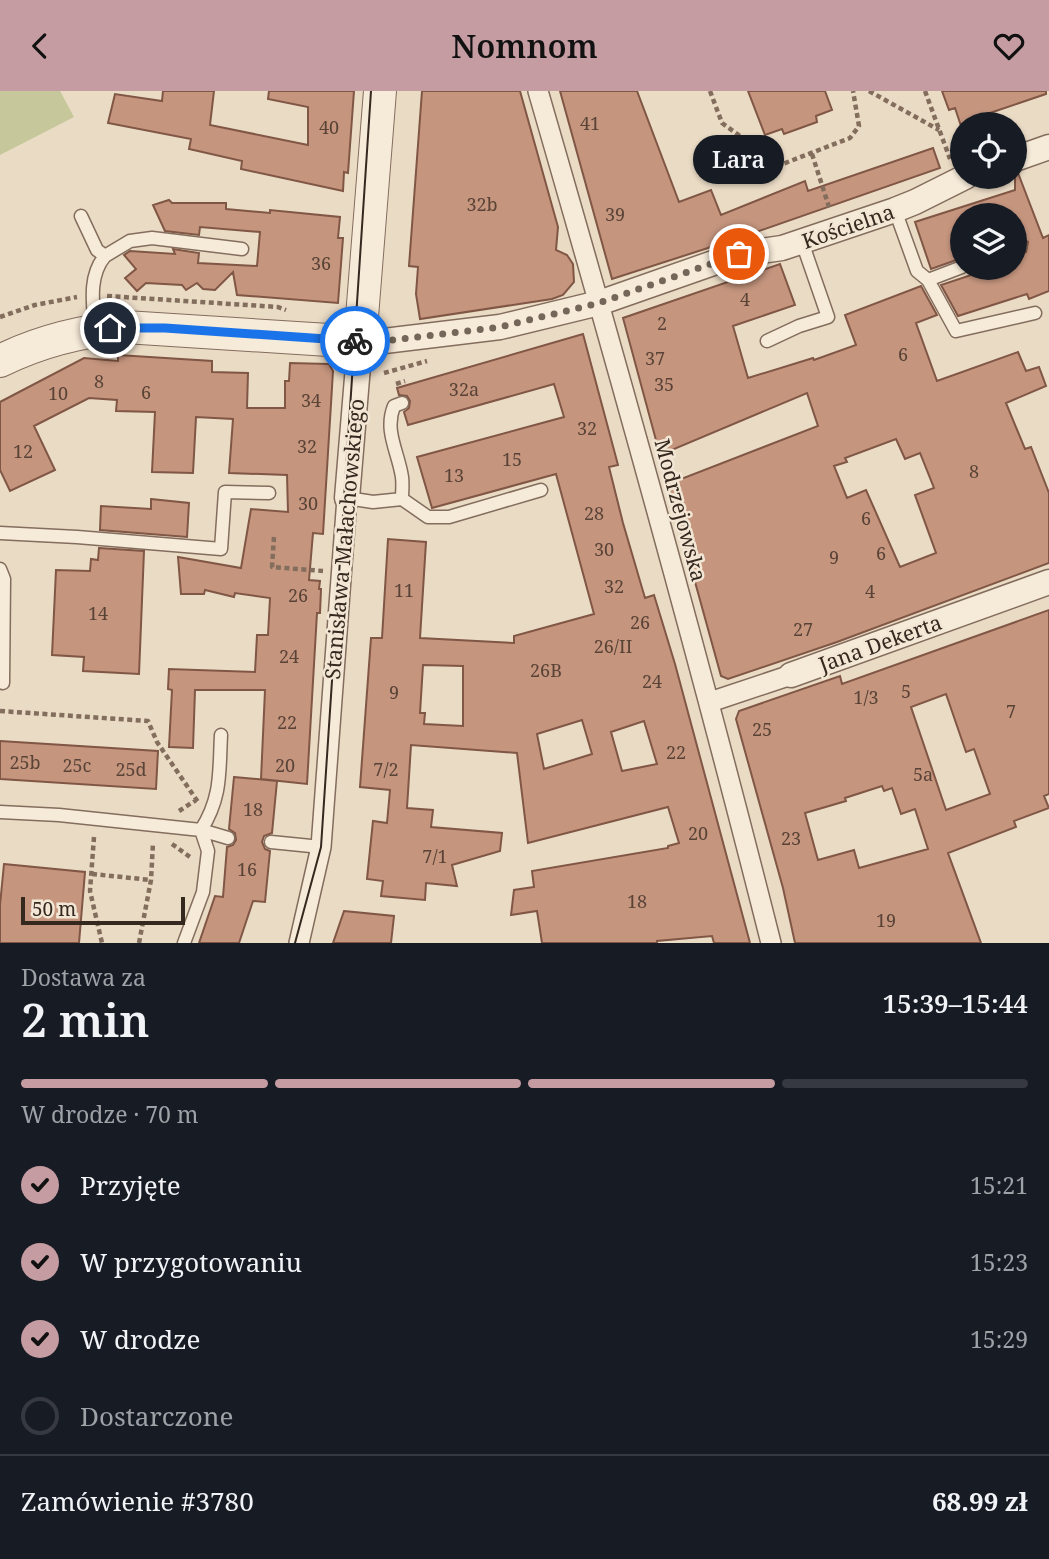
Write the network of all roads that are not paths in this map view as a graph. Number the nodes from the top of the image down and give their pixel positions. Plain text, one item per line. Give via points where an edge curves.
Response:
1 (380, 91) edge
2 (538, 91) edge
3 (1049, 147) edge
4 (1027, 155) edge
5 (950, 183) edge
6 (895, 210) junction
7 (81, 216) dead end
8 (802, 242) junction
9 (242, 249) dead end
10 (105, 256) junction
11 (950, 272) edge
12 (928, 280) junction
13 (599, 303) junction
14 (1035, 313) dead end
15 (95, 330) junction
16 (767, 341) dead end
17 (360, 342) junction
18 (0, 361) edge
19 (402, 403) dead end
20 (541, 490) dead end
21 (269, 493) dead end
22 (348, 498) junction
23 (402, 499) junction
24 (0, 533) edge
25 (0, 569) edge
26 (1049, 582) edge
27 (791, 675) joint
28 (3, 684) dead end
29 (710, 702) junction
30 (221, 735) dead end
31 (0, 812) edge
32 (201, 829) junction
33 (228, 838) dead end
34 (271, 842) dead end
35 (321, 847) junction
36 (184, 943) edge
37 (299, 943) edge
38 (771, 943) edge

1 - 17 street, Stanisława Małachowskiego
2 - 13 street, Modrzejowska
3 - 4 street
5 - 6 street, Kościelna
6 - 8 street, Kościelna
6 - 12 lane via 918,271
7 - 10 lane via 97,250
8 - 13 street, Kościelna via 739,254
8 - 16 lane via 828,317
9 - 10 lane via 152,238 130,241
10 - 15 lane via 94,277
11 - 12 lane
12 - 14 lane via 956,331
13 - 17 street, Kościelna via 500,327
13 - 29 street, Modrzejowska
15 - 17 street via 165,328
15 - 18 street via 25,348
17 - 22 street, Stanisława Małachowskiego
19 - 23 lane via 394,406 389,419 402,477
20 - 23 lane via 449,517 428,517
21 - 24 lane via 225,492 221,549
22 - 23 lane via 373,502
22 - 35 street, Stanisława Małachowskiego
25 - 28 lane via 4,579
26 - 27 street, Jana Dekerta
27 - 29 street, Jana Dekerta
29 - 38 street, Modrzejowska
30 - 32 lane via 217,796
31 - 32 lane
32 - 33 lane
32 - 36 lane via 208,851 203,892
34 - 35 lane
35 - 37 street, Stanisława Małachowskiego

